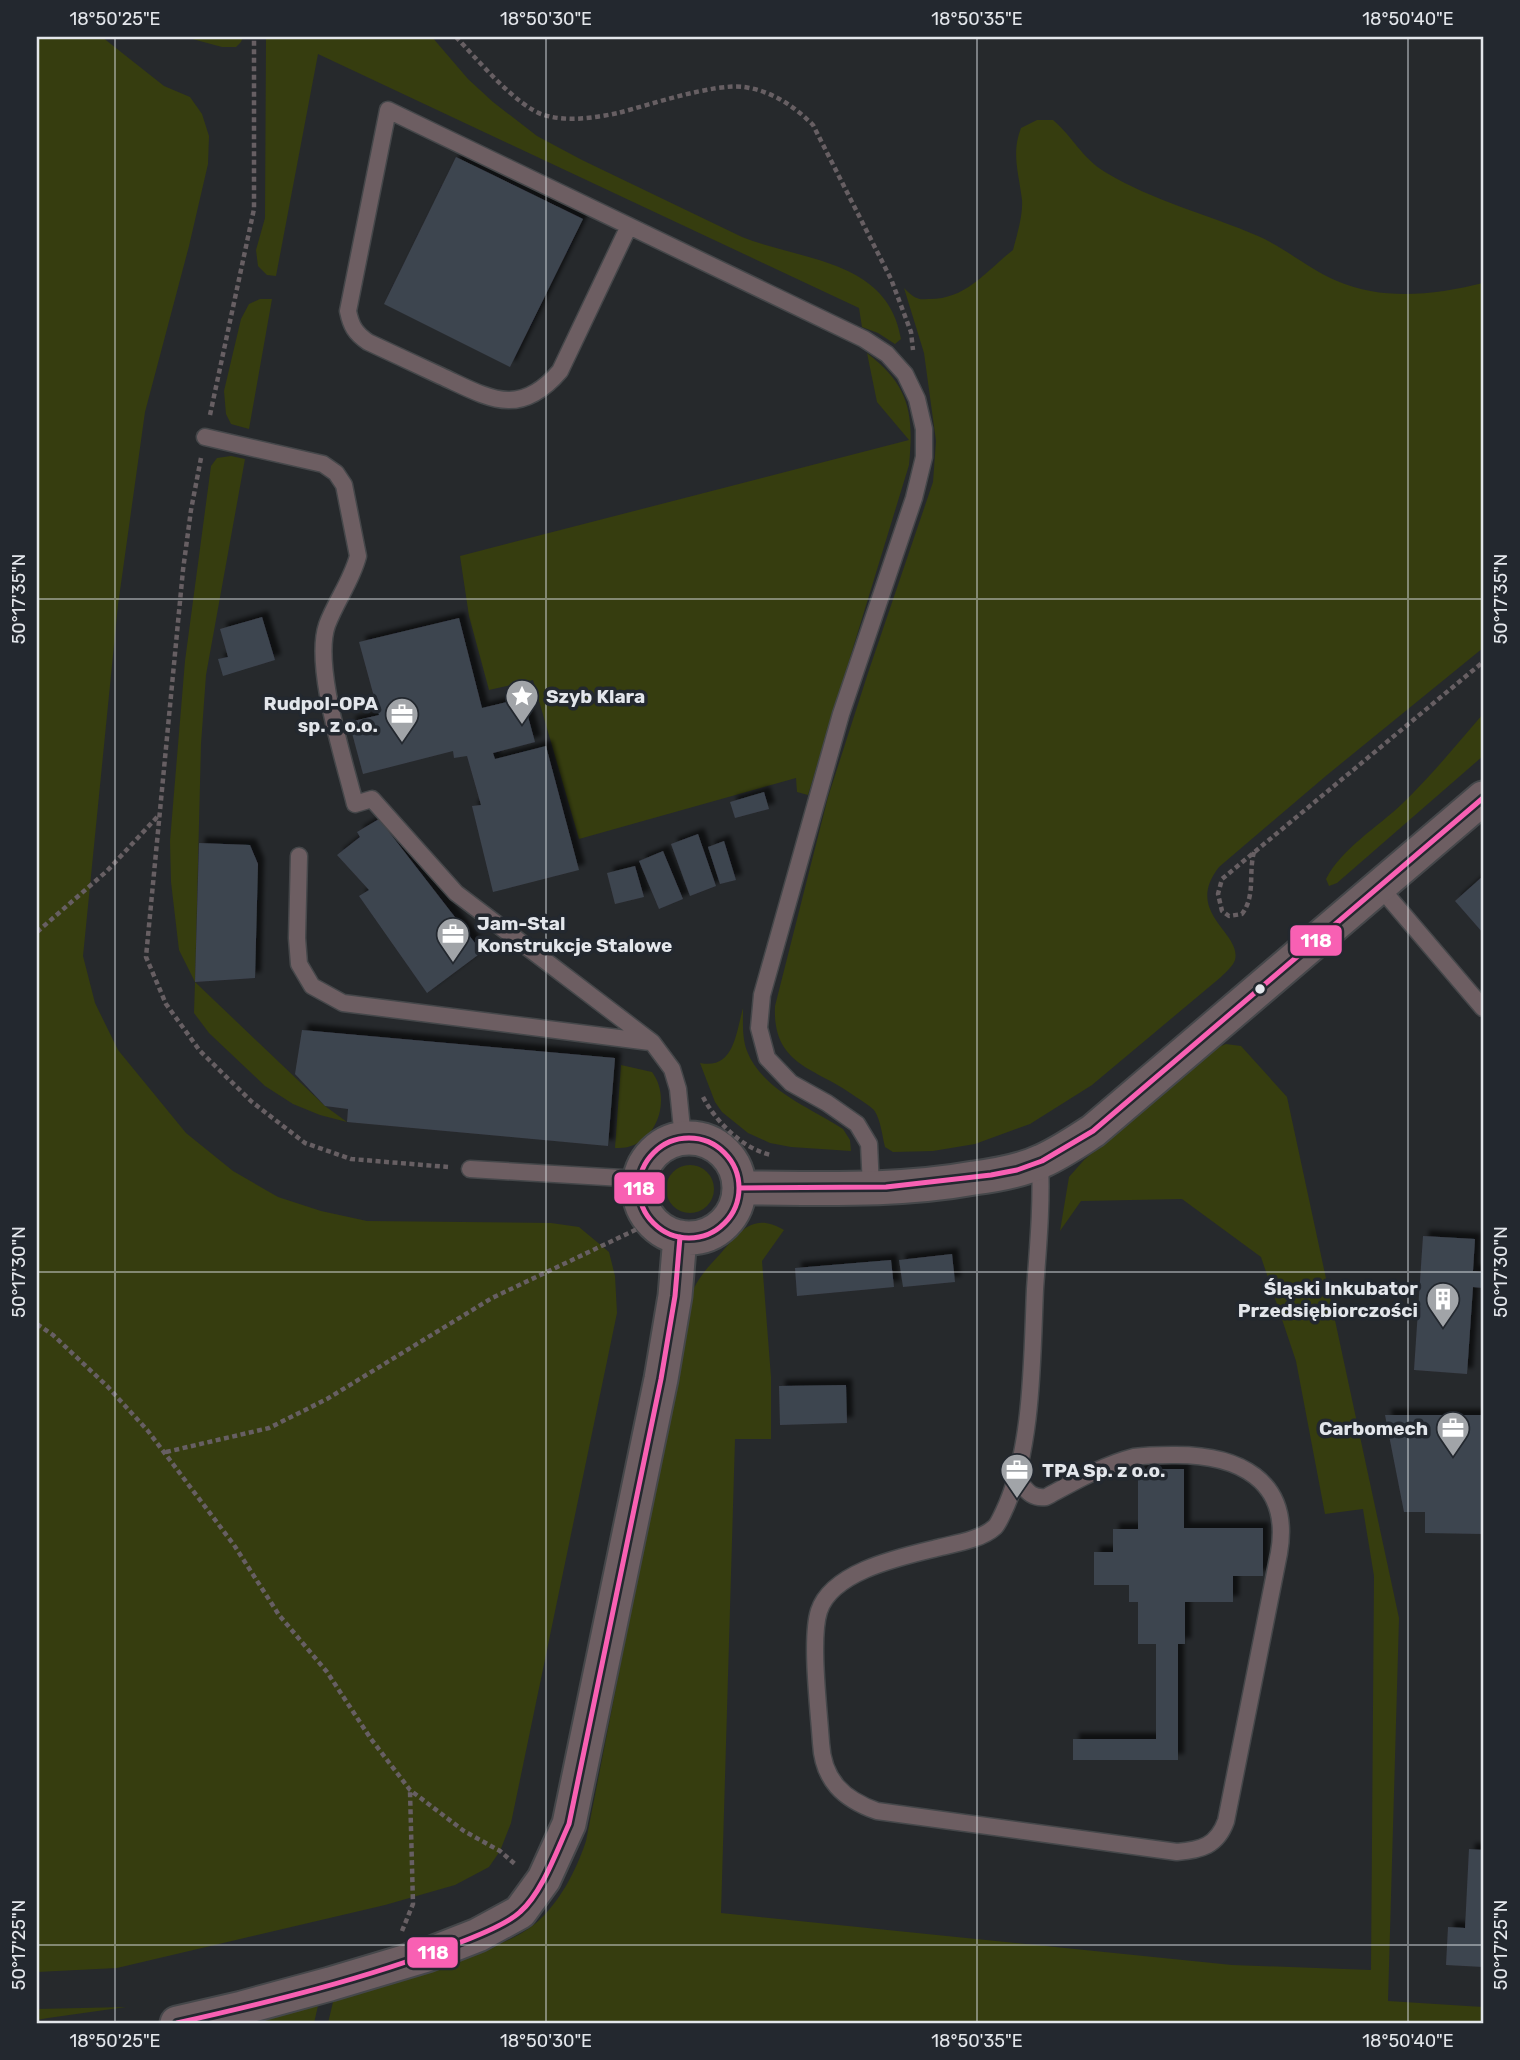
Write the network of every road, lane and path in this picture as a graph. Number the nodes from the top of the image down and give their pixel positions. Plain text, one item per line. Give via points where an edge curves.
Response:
1 (254, 37) edge
2 (456, 37) edge
3 (629, 226) junction
4 (917, 399) junction
5 (205, 437) junction
6 (1483, 662) edge
7 (1483, 798) edge
8 (159, 816) junction
9 (1254, 852) junction
10 (299, 856) dead end
11 (1378, 886) junction
12 (37, 932) edge
13 (1483, 1008) edge
14 (652, 1042) junction
15 (700, 1088) dead end
16 (683, 1139) junction
17 (773, 1155) dead end
18 (1040, 1162) junction
19 (470, 1169) joint
20 (639, 1179) junction
21 (871, 1187) junction
22 (739, 1188) junction
23 (666, 1230) junction
24 (37, 1324) edge
25 (165, 1452) junction
26 (1016, 1478) junction
27 (410, 1790) junction
28 (544, 1879) junction
29 (388, 1967) junction
30 (177, 2023) edge

1 - 5 path via 254,209
2 - 4 path via 516,97 542,115 600,117 721,88 744,87 797,109 813,125 891,279 911,332
3 - 3 lane via 388,110 348,310 350,324 368,342 492,400 531,396 560,371
3 - 4 lane via 864,339 887,354 905,374
4 - 21 lane via 924,457 841,714 762,995 759,1028 767,1058 791,1083 857,1124 869,1144
5 - 8 path via 183,570
5 - 14 lane via 323,464 344,485 358,556 327,625 322,648 323,671 355,804 372,799 456,893
6 - 9 path
7 - 11 street
8 - 12 path via 107,871
8 - 19 path via 146,957 166,1004 200,1051 252,1102 305,1143 351,1159
9 - 9 path via 1222,879 1218,894 1222,911 1229,916 1242,914 1250,903
10 - 14 lane via 299,964 313,986 343,1003
11 - 13 lane
11 - 18 street via 1093,1131
14 - 16 lane via 672,1069
15 - 17 path via 720,1125 749,1146
16 - 20 street via 655,1152
16 - 22 street via 715,1146 728,1157
18 - 21 street via 943,1184
18 - 26 lane via 1030,1406
19 - 20 lane
20 - 23 street via 643,1210
21 - 22 street
22 - 23 street via 734,1209 708,1234 694,1238
23 - 25 path via 492,1297 327,1399 269,1428
23 - 28 street via 676,1296 661,1379 569,1824
24 - 25 path via 107,1386
25 - 27 path
26 - 26 lane via 995,1527 969,1541 893,1559 859,1573 825,1599 816,1642 821,1753 826,1771 857,1804 877,1811 1177,1852 1208,1845 1221,1834 1226,1821 1279,1553 1281,1524 1271,1491 1240,1467 1190,1455 1134,1457 1099,1469 1046,1497 1030,1495
27 - 28 path via 512,1863
27 - 29 path via 413,1904
28 - 29 street via 520,1912 478,1935
29 - 30 street

